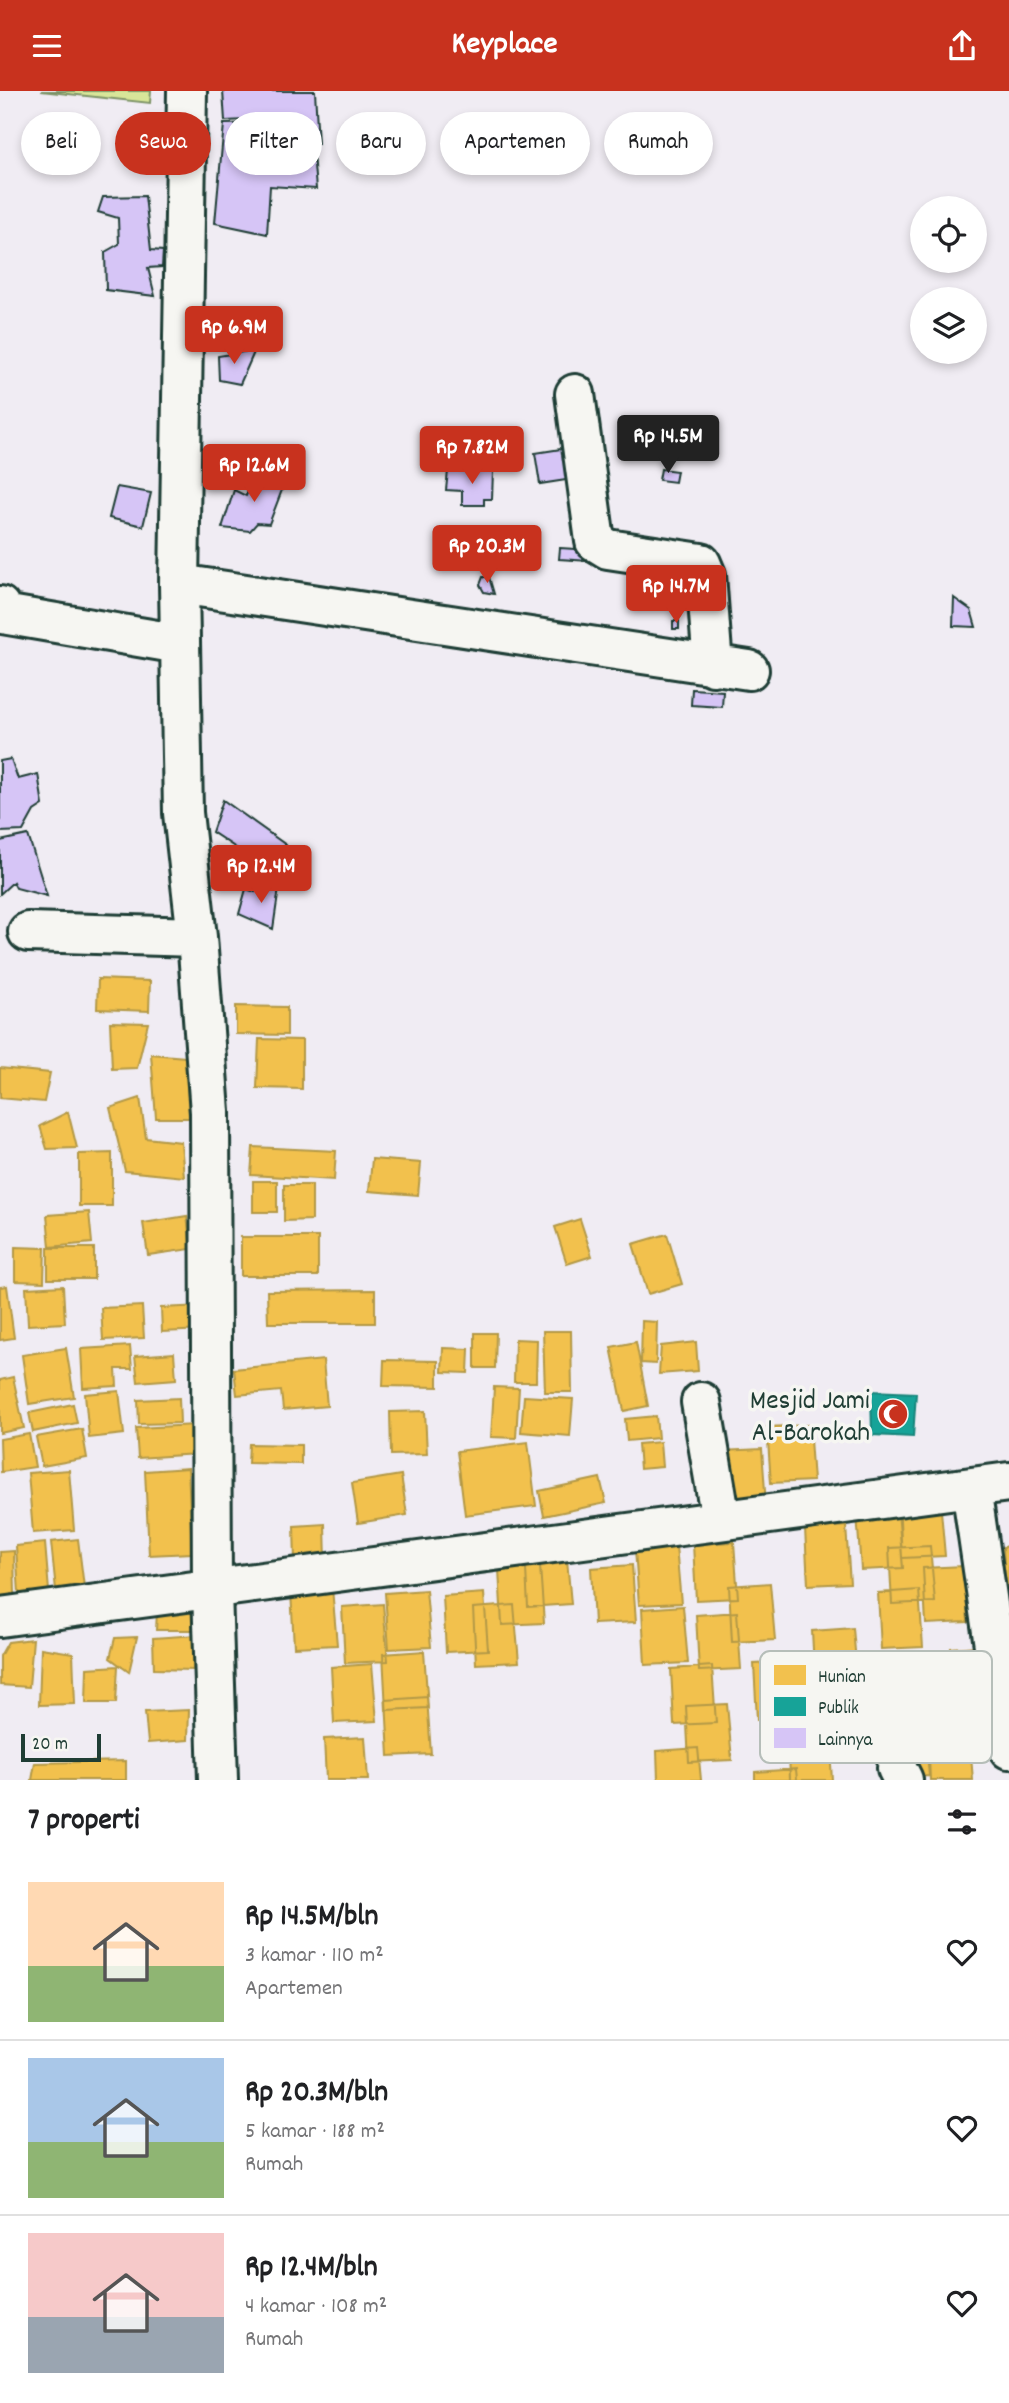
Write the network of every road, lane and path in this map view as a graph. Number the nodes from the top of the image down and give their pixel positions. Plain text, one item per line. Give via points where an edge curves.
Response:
1 (187, 91) edge
2 (575, 394) dead end
3 (179, 584) junction
4 (0, 605) edge
5 (180, 644) junction
6 (28, 932) dead end
7 (197, 937) junction
8 (702, 1402) dead end
9 (1009, 1482) edge
10 (971, 1487) junction
11 (720, 1520) junction
12 (212, 1590) junction
13 (0, 1617) edge
14 (1009, 1749) edge
15 (218, 1780) edge

1 - 3 street
2 - 3 street via 595,541 608,549 701,563 731,668
3 - 5 street
4 - 5 street via 3,614
5 - 7 street via 183,813
6 - 7 street
7 - 12 street via 210,1112
8 - 11 street
9 - 10 street
10 - 11 street
10 - 14 street
11 - 12 street
12 - 13 street
12 - 15 street

